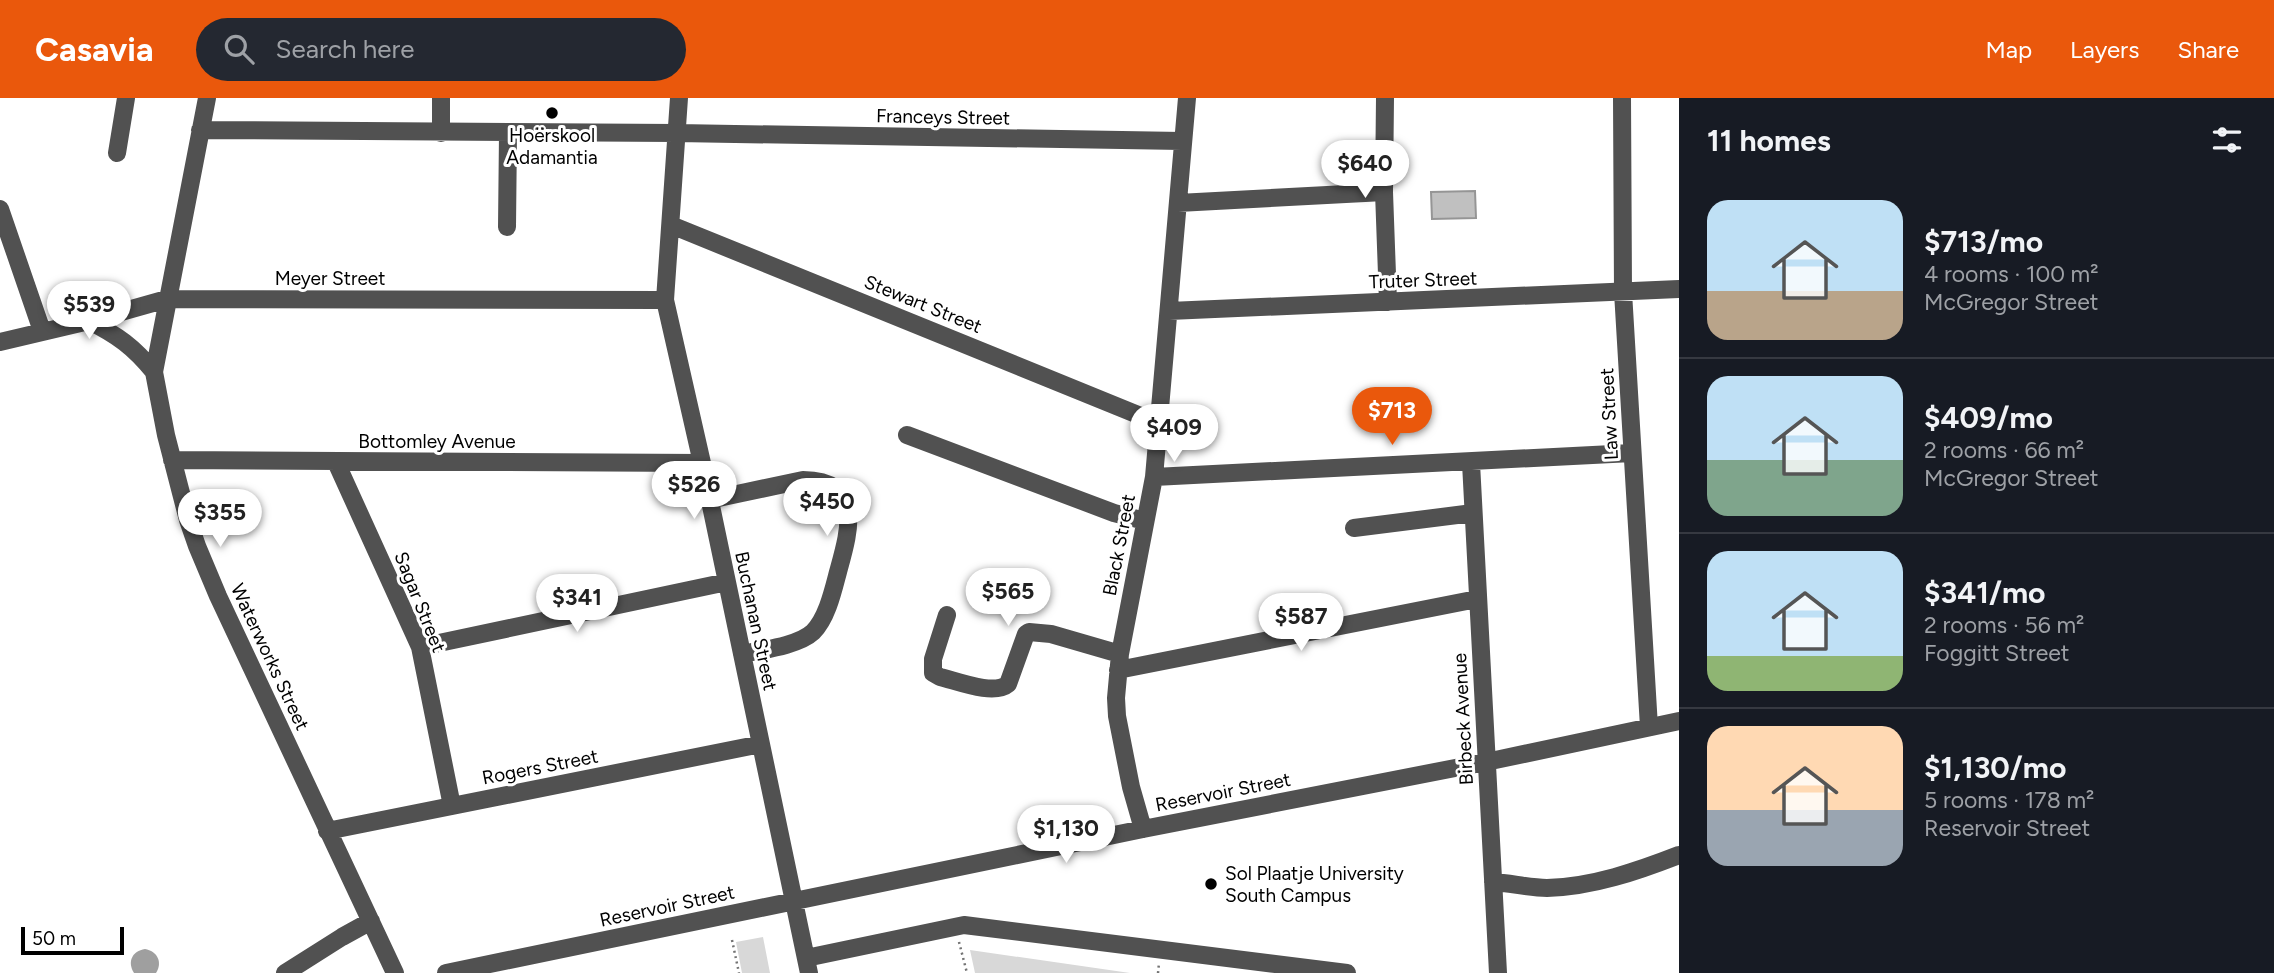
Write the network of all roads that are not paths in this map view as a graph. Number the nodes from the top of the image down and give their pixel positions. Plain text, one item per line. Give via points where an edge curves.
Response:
1 (126, 98) edge
2 (207, 98) edge
3 (442, 98) edge
4 (679, 98) edge
5 (1187, 98) edge
6 (1385, 98) edge
7 (1622, 98) edge
8 (200, 130) junction
9 (441, 133) junction
10 (508, 133) junction
11 (677, 133) junction
12 (1182, 141) junction
13 (117, 153) dead end
14 (1384, 192) junction
15 (1178, 203) junction
16 (0, 209) edge
17 (671, 225) junction
18 (507, 227) dead end
19 (1679, 289) edge
20 (1623, 292) junction
21 (167, 299) junction
22 (665, 300) junction
23 (1388, 302) junction
24 (1169, 310) junction
25 (89, 321) junction
26 (42, 331) junction
27 (0, 342) edge
28 (154, 372) junction
29 (1158, 423) junction
30 (906, 435) dead end
31 (1632, 453) junction
32 (172, 460) junction
33 (336, 462) junction
34 (702, 463) junction
35 (1471, 463) junction
36 (1154, 477) junction
37 (709, 500) junction
38 (1473, 513) junction
39 (1145, 521) junction
40 (1354, 528) dead end
41 (727, 582) junction
42 (1477, 599) junction
43 (947, 615) dead end
44 (420, 647) junction
45 (742, 654) junction
46 (1119, 662) junction
47 (1679, 721) edge
48 (1649, 727) junction
49 (761, 744) junction
50 (1486, 762) junction
51 (452, 806) junction
52 (1143, 829) junction
53 (327, 831) junction
54 (1679, 855) edge
55 (1493, 882) junction
56 (793, 902) junction
57 (372, 921) junction
58 (808, 966) edge
59 (285, 973) edge
60 (394, 973) edge
61 (446, 973) edge
62 (1347, 973) edge
63 (1498, 973) edge

1 - 13 street
2 - 8 street, Waterworks Street
3 - 9 street
4 - 11 street, Buchanan Street
5 - 12 street, Black Street
6 - 14 street
7 - 20 street, Law Street
8 - 9 street, Franceys Street
8 - 21 street, Waterworks Street
9 - 10 street, Franceys Street
10 - 11 street, Franceys Street
10 - 18 street
11 - 12 street, Franceys Street
11 - 17 street, Buchanan Street
12 - 15 street, Black Street
14 - 15 street
14 - 23 street
15 - 24 street, Black Street
16 - 26 street
17 - 22 street, Buchanan Street
17 - 29 street, Stewart Street
19 - 20 street, Truter Street
20 - 23 street, Truter Street
20 - 31 street, Law Street
21 - 22 street, Meyer Street
21 - 25 street, Meyer Street
21 - 28 street, Waterworks Street
22 - 34 street, Buchanan Street
23 - 24 street, Truter Street
24 - 29 street, Black Street
25 - 26 street, Meyer Street
25 - 28 street via 114,333
26 - 27 street, Meyer Street
28 - 32 street, Waterworks Street
29 - 36 street, Black Street
30 - 39 street
31 - 35 street
31 - 48 street, Law Street
32 - 33 street, Bottomley Avenue
32 - 53 street, Waterworks Street via 188,520 218,596
33 - 34 street, Bottomley Avenue
33 - 44 street, Sagar Street
34 - 37 street, Buchanan Street
35 - 36 street
35 - 38 street, Birbeck Avenue
36 - 39 street, Black Street
37 - 41 street, Buchanan Street
37 - 45 street via 815,480 835,488 850,519 833,590 813,631 802,639
38 - 40 street
38 - 42 street, Birbeck Avenue
39 - 46 street, Black Street
41 - 44 street
41 - 45 street, Buchanan Street
42 - 46 street
42 - 50 street, Birbeck Avenue
43 - 46 street via 933,659 933,673 940,677 1004,688 1029,632 1051,634
44 - 51 street, Sagar Street
45 - 49 street, Buchanan Street
46 - 52 street, Black Street via 1117,716
47 - 48 street, Reservoir Street
48 - 50 street, Reservoir Street
49 - 51 street, Rogers Street
49 - 56 street, Buchanan Street
50 - 52 street, Reservoir Street
50 - 55 street, Birbeck Avenue
51 - 53 street, Rogers Street
52 - 56 street, Reservoir Street
53 - 57 street, Waterworks Street
54 - 55 street via 1583,884 1548,888
55 - 63 street, Birbeck Avenue
56 - 58 street, Buchanan Street
56 - 61 street, Reservoir Street
57 - 59 street
57 - 60 street, Waterworks Street
58 - 62 street via 964,925

